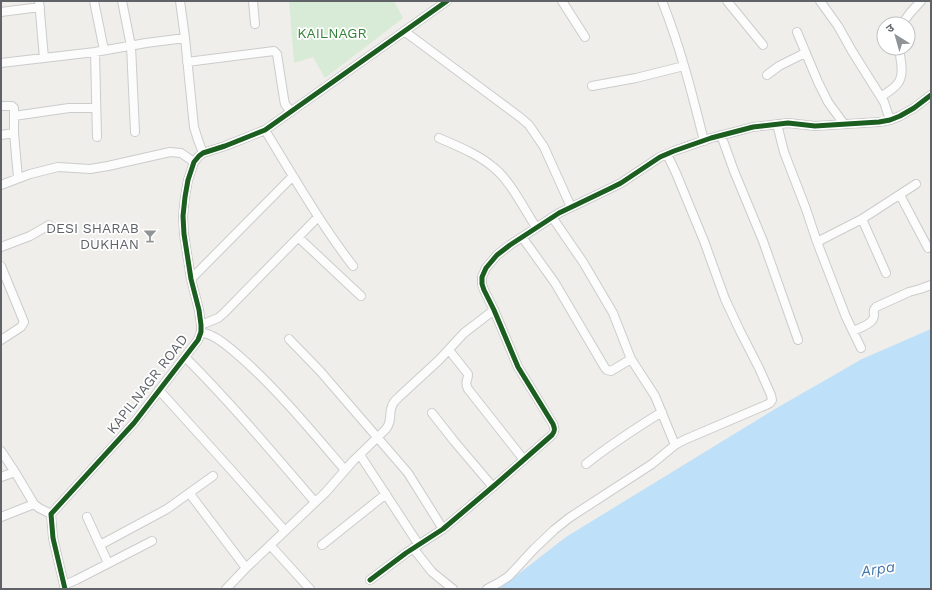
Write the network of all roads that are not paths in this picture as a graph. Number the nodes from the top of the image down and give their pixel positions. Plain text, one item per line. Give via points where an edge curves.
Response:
1 (94, 1) edge
2 (122, 1) edge
3 (180, 1) edge
4 (253, 1) edge
5 (447, 1) edge
6 (562, 1) edge
7 (662, 1) edge
8 (727, 1) edge
9 (820, 1) edge
10 (921, 1) edge
11 (39, 4) edge
12 (1, 12) edge
13 (908, 16) edge
14 (255, 24) dead end
15 (404, 31) junction
16 (797, 32) dead end
17 (585, 37) dead end
18 (185, 38) junction
19 (763, 45) dead end
20 (131, 46) junction
21 (104, 50) junction
22 (95, 52) junction
23 (805, 53) junction
24 (900, 56) edge
25 (44, 58) junction
26 (187, 62) junction
27 (1, 63) edge
28 (684, 66) junction
29 (767, 75) dead end
30 (592, 86) dead end
31 (931, 94) edge
32 (881, 97) junction
33 (1, 106) edge
34 (96, 108) junction
35 (291, 112) junction
36 (14, 116) junction
37 (890, 120) junction
38 (777, 124) junction
39 (844, 124) junction
40 (265, 130) junction
41 (135, 132) dead end
42 (14, 133) junction
43 (1, 135) edge
44 (721, 135) junction
45 (97, 137) dead end
46 (439, 138) dead end
47 (704, 140) junction
48 (203, 153) junction
49 (667, 154) junction
50 (194, 162) junction
51 (293, 176) junction
52 (18, 178) junction
53 (916, 184) dead end
54 (1, 185) edge
55 (900, 195) junction
56 (572, 207) junction
57 (318, 217) junction
58 (552, 217) junction
59 (862, 219) junction
60 (48, 225) dead end
61 (536, 227) junction
62 (522, 237) junction
63 (299, 238) junction
64 (817, 242) junction
65 (1, 247) edge
66 (928, 248) dead end
67 (1, 266) edge
68 (353, 266) dead end
69 (886, 273) dead end
70 (191, 279) junction
71 (931, 285) edge
72 (361, 296) dead end
73 (494, 310) junction
74 (201, 329) junction
75 (853, 331) junction
76 (289, 339) dead end
77 (1, 340) edge
78 (798, 340) dead end
79 (861, 348) dead end
80 (448, 350) junction
81 (185, 357) junction
82 (631, 359) junction
83 (159, 390) junction
84 (662, 412) junction
85 (432, 413) dead end
86 (377, 438) junction
87 (675, 445) junction
88 (1, 451) edge
89 (360, 455) junction
90 (524, 460) junction
91 (586, 464) dead end
92 (345, 470) junction
93 (15, 472) junction
94 (213, 476) dead end
95 (1, 477) edge
96 (493, 487) junction
97 (190, 494) junction
98 (386, 494) junction
99 (315, 502) junction
100 (34, 504) junction
101 (1, 517) edge
102 (87, 517) dead end
103 (51, 518) junction
104 (443, 529) junction
105 (285, 531) junction
106 (152, 541) dead end
107 (100, 545) junction
108 (270, 545) junction
109 (322, 545) dead end
110 (416, 546) junction
111 (108, 564) junction
112 (246, 568) junction
113 (370, 580) dead end
114 (64, 587) edge
115 (228, 588) edge
116 (310, 589) edge
117 (452, 589) edge
118 (487, 589) edge

1 - 21 street
2 - 20 street
3 - 18 street
4 - 14 street
5 - 15 street, KAPILNAGR ROAD
6 - 17 street
7 - 28 street
8 - 19 street
9 - 32 street
10 - 13 street
11 - 12 street
11 - 25 street
15 - 35 street, KAPILNAGR ROAD
15 - 56 street via 529,125 544,147
16 - 23 street
18 - 20 street
18 - 26 street
20 - 21 street
20 - 41 street
21 - 22 street
22 - 25 street
22 - 34 street
23 - 29 street
23 - 39 street via 828,102
24 - 32 street via 902,69 899,82
25 - 27 street
26 - 35 street via 274,51 277,54 285,104
26 - 48 street via 194,127
28 - 30 street
28 - 47 street
31 - 37 street via 914,108
32 - 37 street
33 - 36 street via 12,106
34 - 36 street via 69,108
34 - 45 street
35 - 40 street, KAPILNAGR ROAD
36 - 42 street
37 - 39 street
38 - 39 street
38 - 44 street
38 - 64 street via 784,152
40 - 48 street, KAPILNAGR ROAD
40 - 51 street
42 - 43 street
42 - 52 street
44 - 47 street
44 - 78 street via 763,241
46 - 61 street via 478,156 494,167 506,180
47 - 49 street
48 - 50 street, KAPILNAGR ROAD
49 - 56 street via 621,183
49 - 87 street via 704,241 725,299 772,400 766,405
50 - 52 street via 180,153 170,152 90,169 58,167
50 - 70 street, KAPILNAGR ROAD via 188,180 183,216
51 - 57 street
51 - 70 street
52 - 54 street
53 - 55 street
55 - 59 street
55 - 66 street
56 - 58 street
57 - 63 street
57 - 68 street
58 - 61 street
58 - 82 street via 603,296
59 - 64 street
59 - 69 street
60 - 65 street via 30,236
61 - 62 street
62 - 73 street via 497,255 482,277 484,290
62 - 82 street via 555,283 605,368 611,370
63 - 72 street
63 - 74 street via 224,313
64 - 75 street
67 - 77 street via 24,322 21,327
70 - 74 street, KAPILNAGR ROAD
71 - 75 street via 876,307 872,321
73 - 80 street via 461,336
73 - 90 street via 518,367 555,428 552,435
74 - 81 street, KAPILNAGR ROAD via 198,340
74 - 92 street via 224,344 263,378
75 - 79 street
76 - 86 street
80 - 86 street via 395,401 390,412 389,425
80 - 90 street via 468,374 468,389
81 - 83 street, KAPILNAGR ROAD
81 - 99 street via 247,422
82 - 84 street via 655,396
83 - 103 street, KAPILNAGR ROAD via 134,423
83 - 105 street
84 - 87 street
84 - 91 street
85 - 96 street
86 - 89 street
86 - 104 street via 408,473
87 - 118 street via 647,468 569,518 534,549 509,576
88 - 93 street
89 - 92 street
89 - 98 street
90 - 96 street
92 - 99 street
93 - 95 street
93 - 100 street
94 - 97 street
96 - 104 street
97 - 107 street
97 - 112 street
98 - 109 street
98 - 110 street
99 - 105 street
100 - 101 street
100 - 103 street
102 - 107 street
103 - 114 street
104 - 110 street
105 - 108 street
106 - 111 street
107 - 111 street
108 - 112 street
108 - 116 street
110 - 113 street
110 - 117 street via 432,572
111 - 114 street
112 - 115 street

